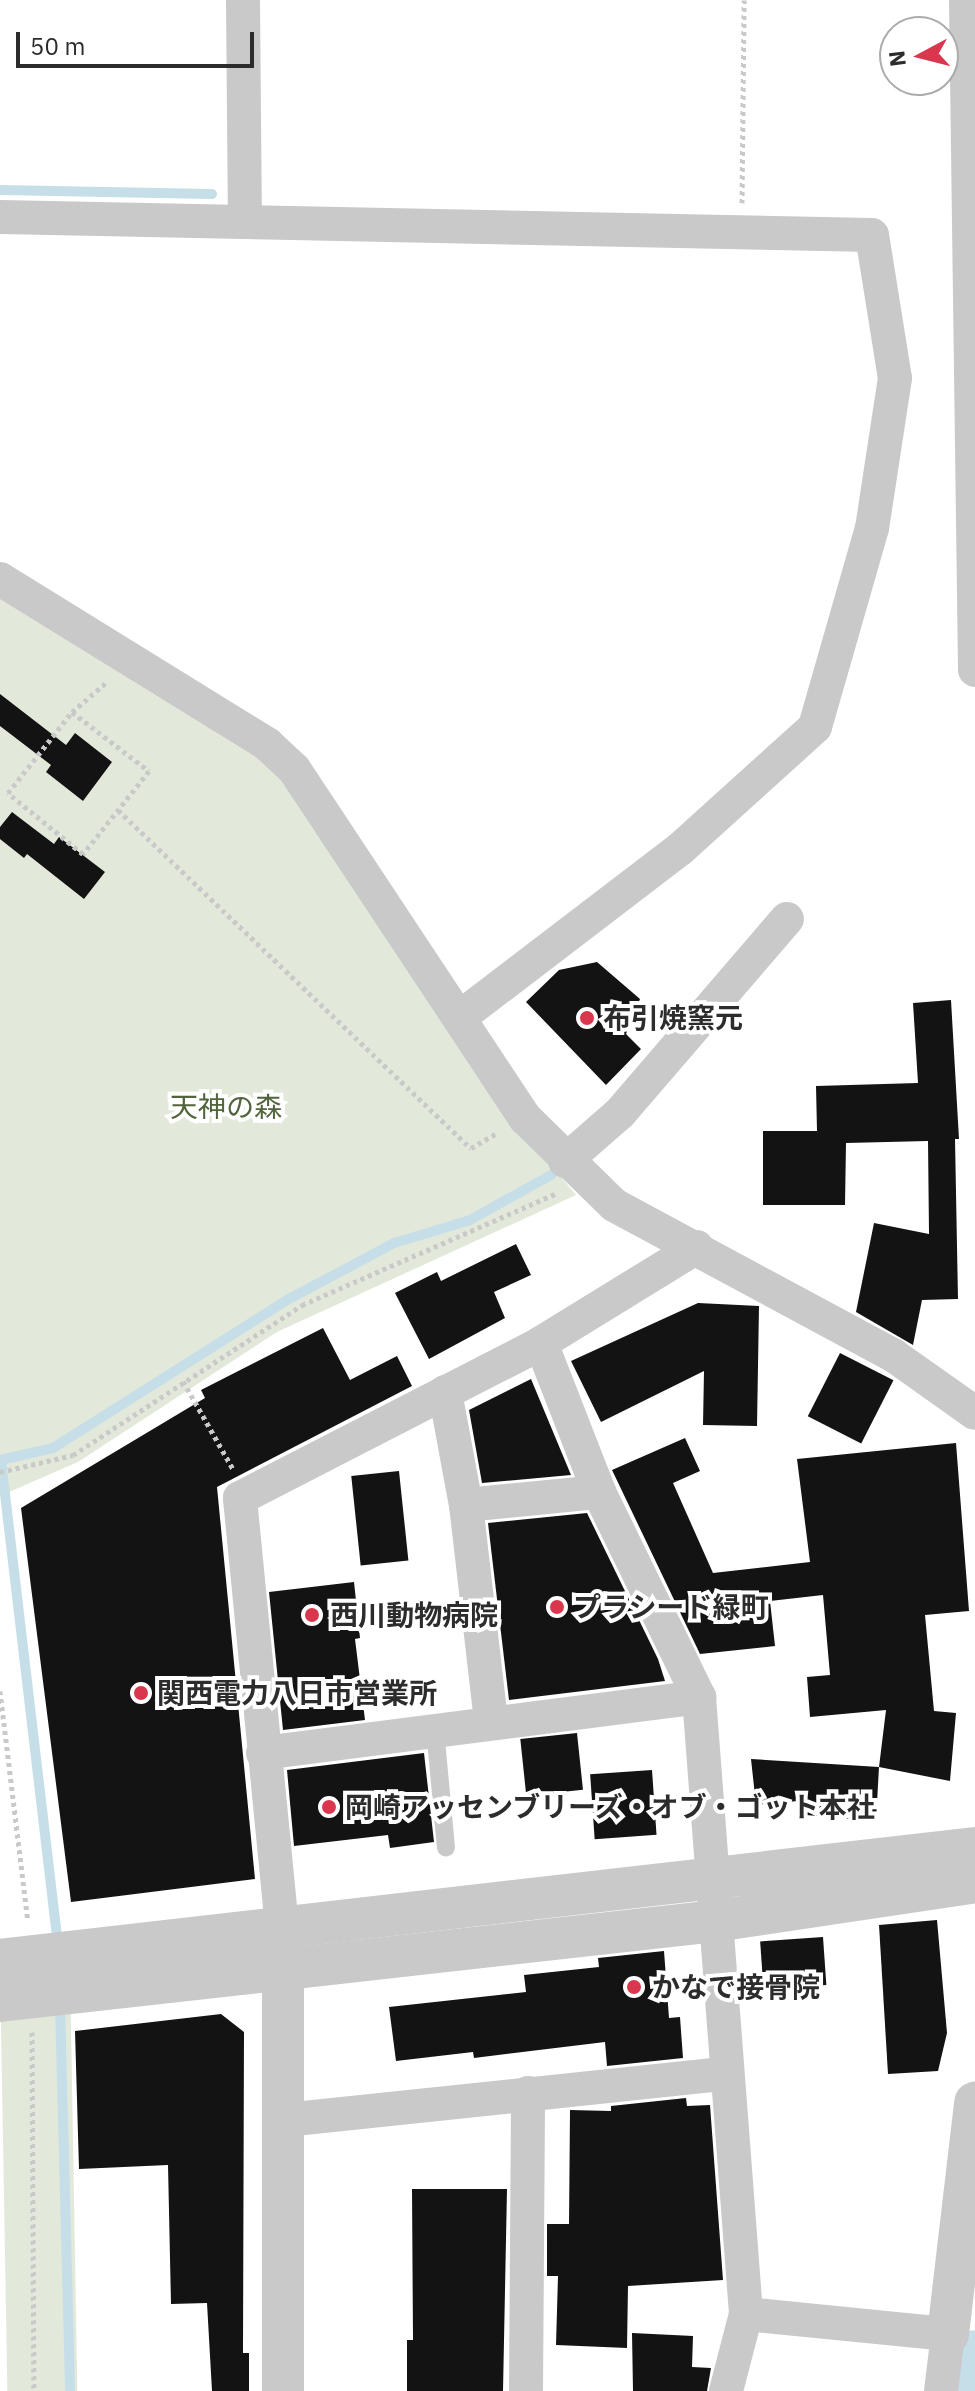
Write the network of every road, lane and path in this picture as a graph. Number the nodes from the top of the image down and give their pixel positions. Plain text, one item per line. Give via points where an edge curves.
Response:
1 (243, 0) edge
2 (744, 0) edge
3 (966, 0) edge
4 (0, 217) edge
5 (245, 221) junction
6 (742, 235) junction
7 (0, 579) edge
8 (130, 662) junction
9 (975, 670) edge
10 (72, 712) junction
11 (118, 810) junction
12 (787, 919) dead end
13 (459, 1018) junction
14 (525, 1118) junction
15 (576, 1170) junction
16 (697, 1247) junction
17 (541, 1343) junction
18 (183, 1381) junction
19 (445, 1392) junction
20 (975, 1413) edge
21 (0, 1472) edge
22 (599, 1492) junction
23 (247, 1494) junction
24 (466, 1505) junction
25 (0, 1691) edge
26 (699, 1697) junction
27 (491, 1721) junction
28 (435, 1729) junction
29 (263, 1753) junction
30 (446, 1847) dead end
31 (975, 1848) edge
32 (711, 1879) junction
33 (975, 1882) edge
34 (715, 1921) junction
35 (29, 1926) dead end
36 (282, 1927) junction
37 (0, 1960) edge
38 (283, 1970) junction
39 (16, 2010) edge
40 (726, 2074) junction
41 (528, 2093) junction
42 (975, 2103) edge
43 (285, 2120) junction
44 (746, 2314) junction
45 (948, 2334) junction
46 (34, 2391) edge
47 (283, 2391) edge
48 (526, 2391) edge
49 (726, 2391) edge
50 (941, 2391) edge

1 - 5 street
2 - 6 path
3 - 9 street
4 - 5 street
5 - 6 street
6 - 13 street via 872,235 895,378 872,528 815,727 680,849
7 - 8 street
8 - 10 path
8 - 13 street via 267,744 294,769
10 - 11 path via 149,771
10 - 11 path via 8,793 83,854
11 - 14 path via 471,1148
12 - 15 street
13 - 14 street
14 - 15 street
15 - 16 street via 614,1205
15 - 18 path via 302,1305
16 - 17 street
16 - 20 street via 893,1355
17 - 19 street
17 - 22 street
18 - 21 path via 73,1455
18 - 23 path
19 - 23 street
19 - 24 street
22 - 24 street
22 - 26 street
23 - 29 street via 240,1498
24 - 27 street
25 - 35 path
26 - 27 street
26 - 32 street
27 - 28 street
28 - 29 street
28 - 30 lane
29 - 36 street
31 - 32 street
32 - 34 street
32 - 36 street
33 - 34 street
34 - 38 street
34 - 40 street
36 - 37 street
36 - 38 street
38 - 39 street
38 - 43 street
39 - 46 path
40 - 41 street
40 - 44 street
41 - 43 street
41 - 48 street
42 - 45 street
43 - 47 street
44 - 45 street
44 - 49 street
45 - 50 street

